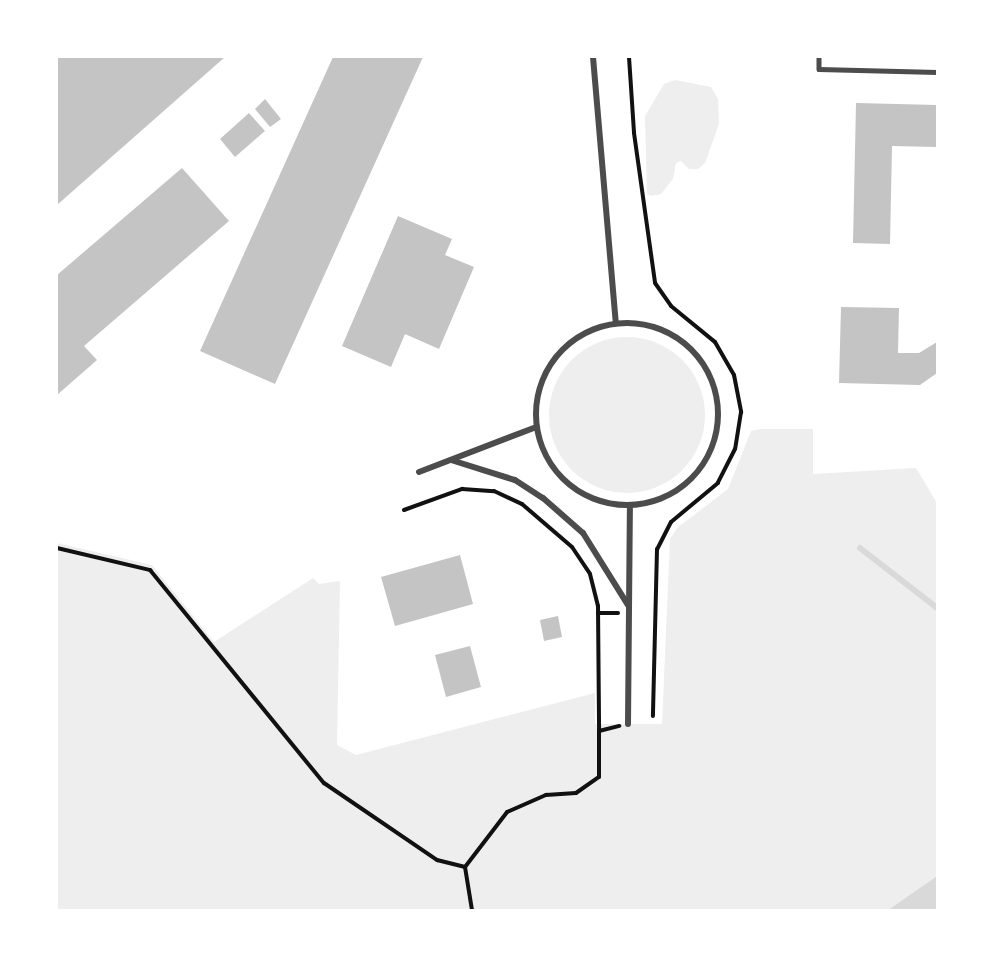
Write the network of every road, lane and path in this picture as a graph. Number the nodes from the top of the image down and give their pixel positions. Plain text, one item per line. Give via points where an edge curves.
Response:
1 (593, 57) edge
2 (629, 57) edge
3 (819, 57) edge
4 (937, 72) edge
5 (616, 323) junction
6 (536, 427) junction
7 (451, 460) junction
8 (419, 472) dead end
9 (630, 505) junction
10 (404, 510) dead end
11 (57, 548) edge
12 (628, 605) junction
13 (652, 716) dead end
14 (628, 724) joint
15 (599, 731) junction
16 (465, 867) junction
17 (472, 910) edge

1 - 5 street
2 - 13 path via 634,133 655,283 672,306 715,342 734,375 741,412 735,449 718,483 671,522 657,549
3 - 4 lane via 819,69
5 - 6 street via 592,328 554,358 538,394
5 - 9 street via 643,323 669,331 691,347 711,376 717,393 719,420 713,446 700,470 657,501
6 - 7 street
6 - 9 street via 542,448 568,484 608,503
7 - 8 street
7 - 12 street via 515,480 543,498 588,539
9 - 12 street
10 - 15 path via 462,489 494,491 522,504 572,547 590,574 598,606
11 - 16 path via 150,570 324,783 437,860
12 - 14 street
14 - 15 path
15 - 16 path via 599,777 576,793 546,795 507,812
16 - 17 path

